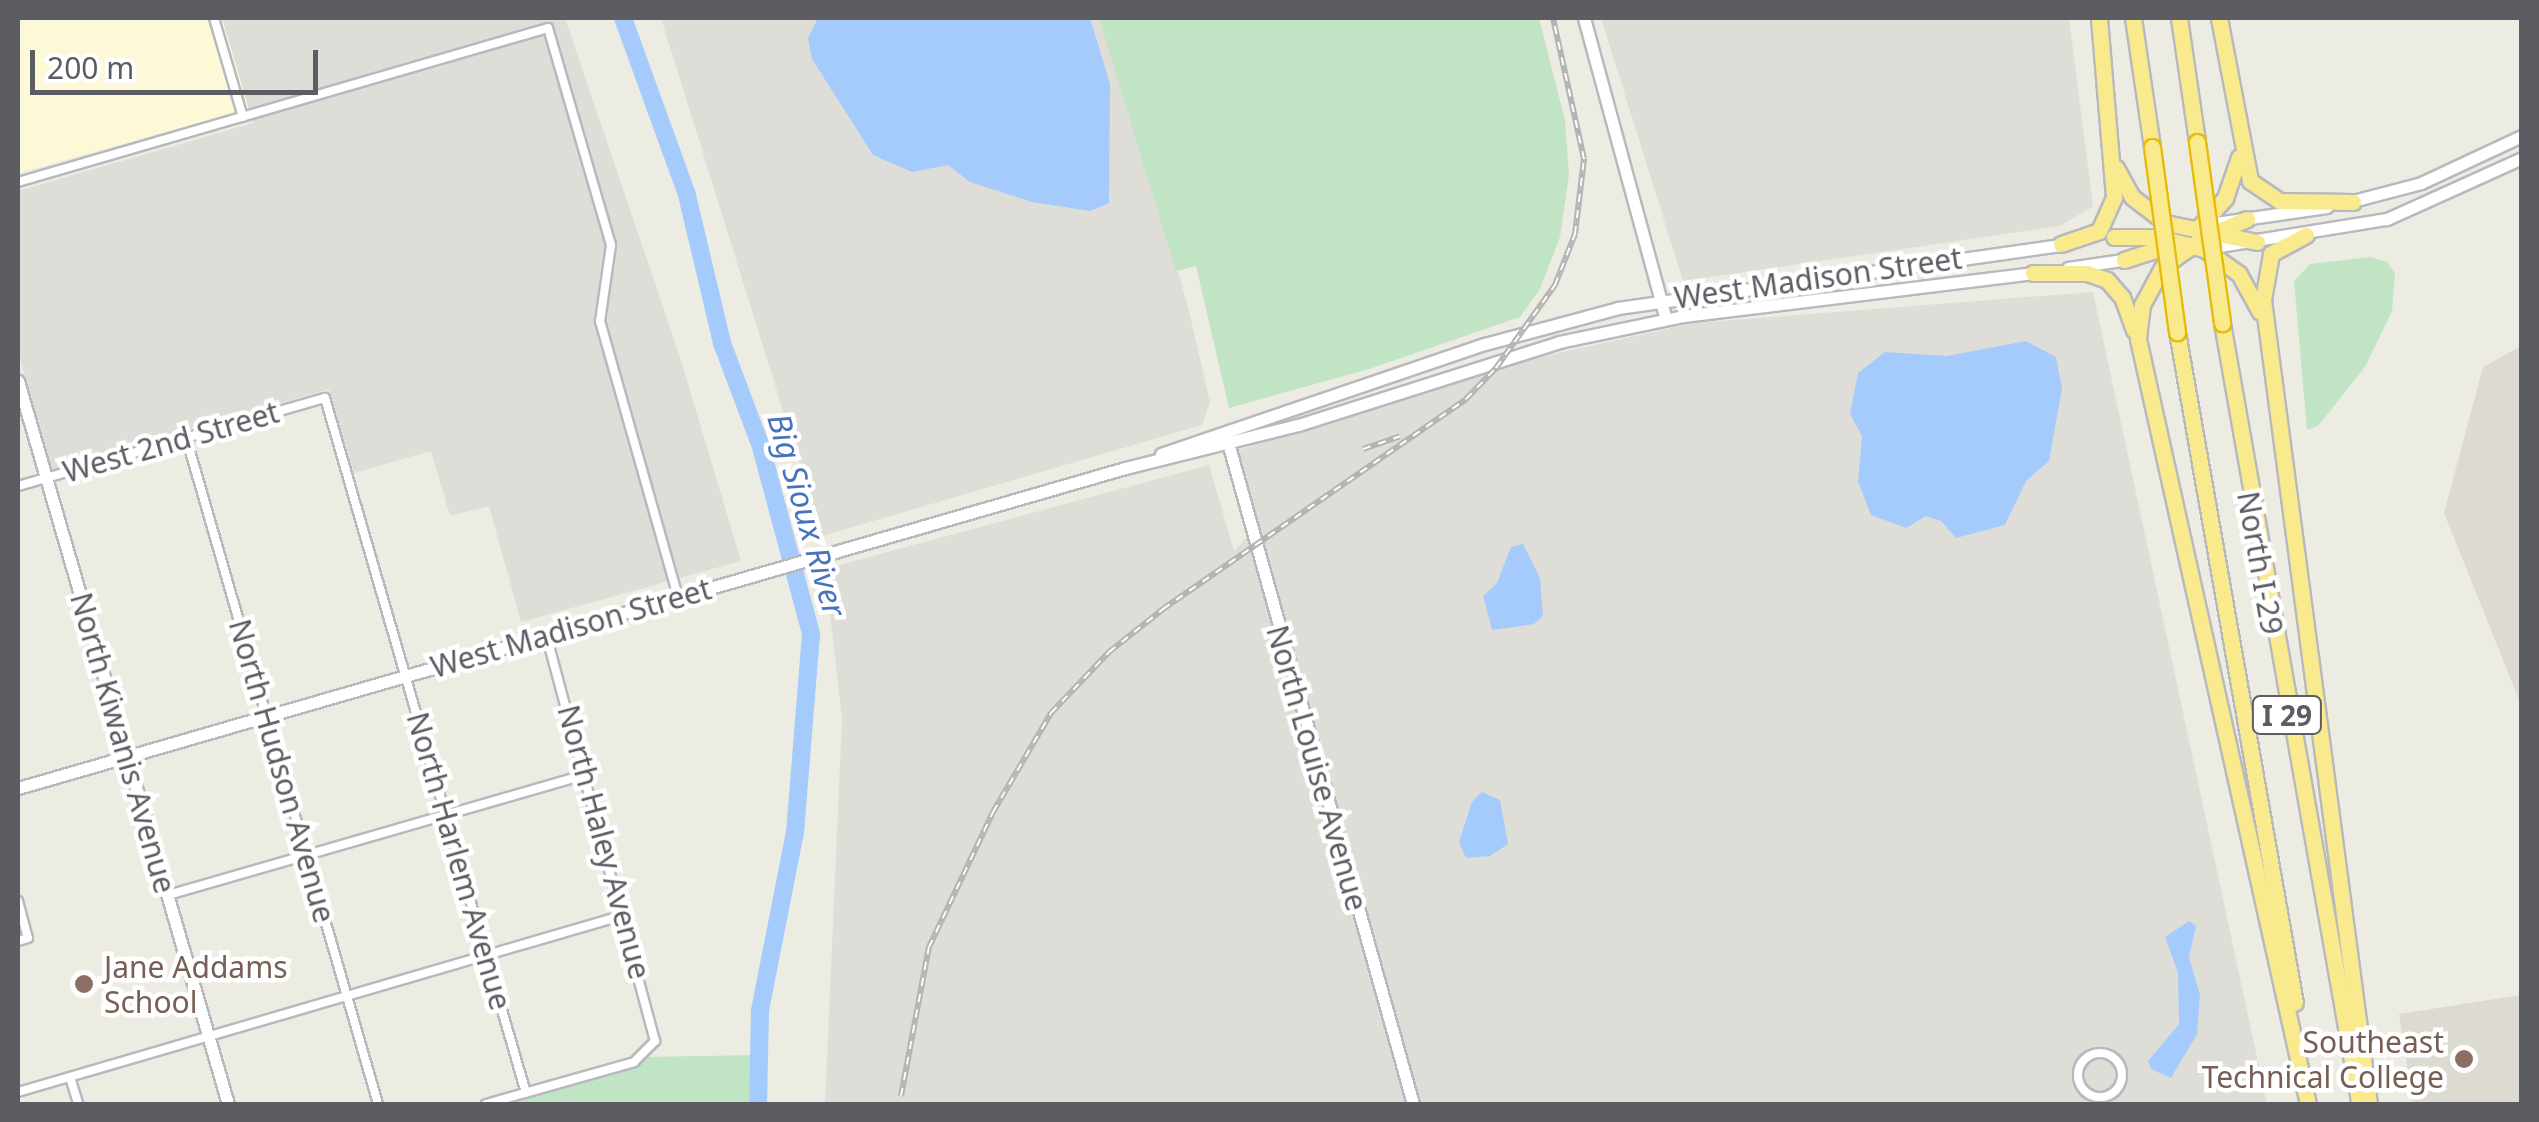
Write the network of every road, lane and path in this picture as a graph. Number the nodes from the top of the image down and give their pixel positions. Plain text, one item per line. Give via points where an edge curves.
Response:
1 (214, 18) edge
2 (1584, 18) edge
3 (2100, 18) edge
4 (2133, 18) edge
5 (2179, 18) edge
6 (2219, 18) edge
7 (243, 118) junction
8 (2522, 136) edge
9 (2240, 148) junction
10 (2113, 154) junction
11 (2522, 158) edge
12 (18, 182) edge
13 (2352, 202) junction
14 (2247, 218) joint
15 (2306, 235) junction
16 (2114, 237) joint
17 (2192, 238) junction
18 (2257, 242) joint
19 (2062, 244) junction
20 (2124, 260) joint
21 (2033, 273) junction
22 (1663, 299) junction
23 (1666, 319) junction
24 (2265, 325) junction
25 (2145, 368) junction
26 (18, 381) edge
27 (325, 398) joint
28 (1225, 430) junction
29 (186, 437) junction
30 (1228, 446) junction
31 (1125, 468) junction
32 (46, 478) junction
33 (18, 486) edge
34 (678, 597) junction
35 (546, 634) junction
36 (406, 676) junction
37 (266, 716) junction
38 (126, 756) junction
39 (585, 776) junction
40 (18, 788) edge
41 (447, 814) junction
42 (307, 855) junction
43 (168, 895) junction
44 (18, 901) edge
45 (624, 916) junction
46 (18, 942) edge
47 (485, 954) junction
48 (346, 996) junction
49 (208, 1036) junction
50 (70, 1077) junction
51 (18, 1092) edge
52 (526, 1093) junction
53 (2108, 1100) edge
54 (78, 1104) edge
55 (228, 1104) edge
56 (378, 1104) edge
57 (486, 1104) edge
58 (1413, 1104) edge
59 (2310, 1104) edge
60 (2360, 1104) edge
61 (2369, 1104) edge

1 - 7 street
2 - 22 main road
3 - 10 highway
4 - 59 highway, North I-29 / I 29, bridge via 2177,332
5 - 60 highway, North I-29 / I 29, bridge via 2222,324
6 - 9 highway
7 - 12 street
7 - 34 street via 548,28 611,246 599,318
8 - 13 main road via 2421,182
9 - 13 highway via 2250,181 2271,200
9 - 17 highway via 2230,188
10 - 17 highway via 2132,196
10 - 19 highway via 2114,198 2106,222 2089,237
11 - 15 main road via 2412,210
13 - 14 main road
14 - 17 highway
15 - 18 main road
15 - 24 highway via 2278,248 2267,264
16 - 17 highway
16 - 19 main road, West Madison Street
17 - 18 highway
17 - 20 highway
17 - 24 highway via 2244,281
17 - 25 highway via 2155,276 2142,305 2138,340
19 - 22 main road, West Madison Street
20 - 21 main road, West Madison Street
21 - 23 main road, West Madison Street
21 - 25 highway via 2088,273 2107,280 2127,306
22 - 23 main road
22 - 28 main road, West Madison Street via 1524,332
23 - 30 main road, West Madison Street via 1545,346
24 - 61 highway
25 - 59 highway
26 - 32 main road, North Kiwanis Avenue
27 - 29 street, West 2nd Street
27 - 36 street, North Harlem Avenue
28 - 30 main road, North Louise Avenue
28 - 31 main road, West Madison Street
29 - 32 street, West 2nd Street
29 - 37 street, North Hudson Avenue
30 - 31 main road, West Madison Street
30 - 58 main road, North Louise Avenue
31 - 34 main road, West Madison Street
32 - 33 street, West 2nd Street
32 - 38 main road, North Kiwanis Avenue
34 - 35 main road, West Madison Street
35 - 36 main road, West Madison Street
35 - 39 street, North Haley Avenue
36 - 37 main road, West Madison Street
36 - 41 street, North Harlem Avenue
37 - 38 main road, West Madison Street
37 - 42 street, North Hudson Avenue
38 - 40 main road, West Madison Street
38 - 43 main road, North Kiwanis Avenue
39 - 41 street
39 - 45 street, North Haley Avenue
41 - 42 street
41 - 47 street, North Harlem Avenue
42 - 43 street
42 - 48 street, North Hudson Avenue
43 - 49 main road, North Kiwanis Avenue
44 - 46 street via 28,938
45 - 47 street
45 - 52 street, North Haley Avenue via 653,1019 651,1050 634,1062
47 - 48 street
47 - 52 street, North Harlem Avenue
48 - 49 street
48 - 56 street, North Hudson Avenue
49 - 50 street
49 - 55 main road, North Kiwanis Avenue
50 - 51 street
50 - 54 street
52 - 57 street
53 - 53 street via 2122,1073 2110,1055 2096,1052 2079,1066 2078,1080 2086,1093

